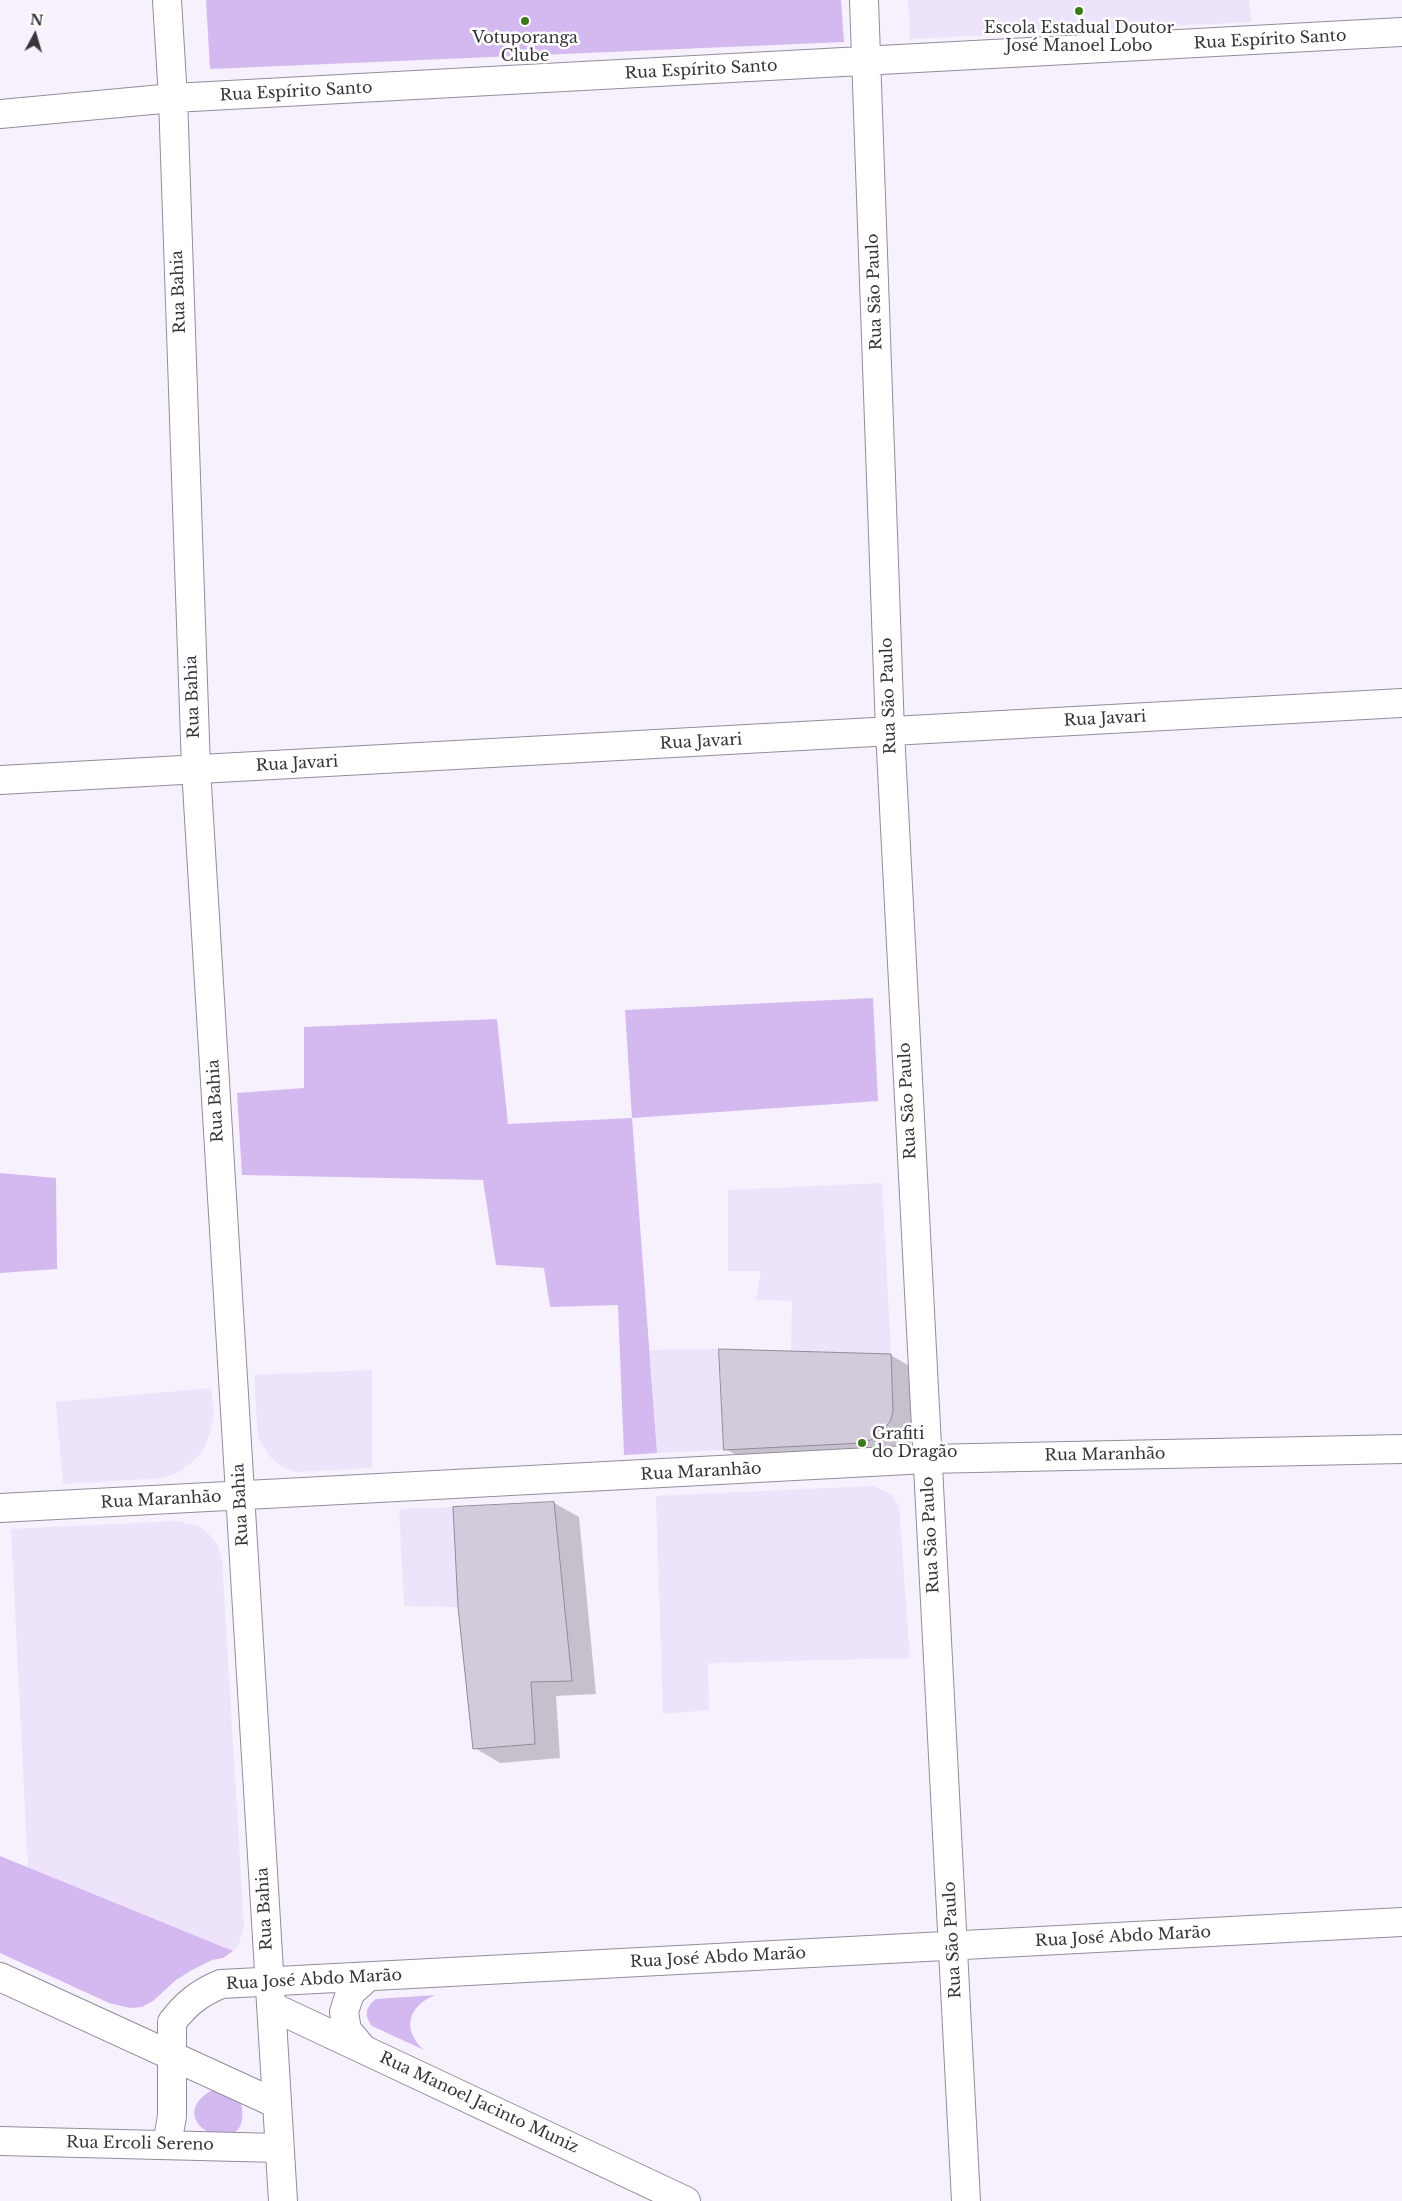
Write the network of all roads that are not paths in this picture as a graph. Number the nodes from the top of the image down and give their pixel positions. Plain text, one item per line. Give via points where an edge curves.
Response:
1 (167, 0) edge
2 (864, 0) edge
3 (1402, 32) edge
4 (868, 61) junction
5 (173, 98) junction
6 (0, 114) edge
7 (1402, 703) edge
8 (890, 731) junction
9 (196, 769) junction
10 (0, 780) edge
11 (1402, 1449) edge
12 (927, 1459) junction
13 (240, 1496) junction
14 (0, 1508) edge
15 (1402, 1922) edge
16 (953, 1946) junction
17 (0, 1977) edge
18 (368, 1977) junction
19 (270, 1994) junction
20 (363, 2049) junction
21 (172, 2056) junction
22 (277, 2104) junction
23 (0, 2141) edge
24 (167, 2144) junction
25 (280, 2148) junction
26 (283, 2201) edge
27 (686, 2201) edge
28 (966, 2201) edge

1 - 5 street, Rua Bahia
2 - 4 street, Rua São Paulo
3 - 4 street, Rua Espírito Santo
4 - 5 street, Rua Espírito Santo
4 - 8 street, Rua São Paulo
5 - 6 street, Rua Espírito Santo
5 - 9 street, Rua Bahia
7 - 8 street, Rua Javari
8 - 9 street, Rua Javari
8 - 12 street, Rua São Paulo
9 - 10 street, Rua Javari
9 - 13 street, Rua Bahia
11 - 12 street, Rua Maranhão
12 - 13 street, Rua Maranhão
12 - 16 street, Rua São Paulo
13 - 14 street, Rua Maranhão
13 - 19 street, Rua Bahia
15 - 16 street, Rua José Abdo Marão
16 - 18 street, Rua José Abdo Marão
16 - 28 street, Rua São Paulo
17 - 21 street
18 - 19 street, Rua José Abdo Marão
18 - 20 street via 350,1993 344,2012 347,2030
19 - 20 street, Rua Manoel Jacinto Muniz
19 - 21 street, Rua José Abdo Marão via 221,1984 204,1991 172,2022
19 - 22 street, Rua Bahia
20 - 27 street, Rua Manoel Jacinto Muniz
21 - 22 street
21 - 24 street, Rua José Abdo Marão via 172,2116
22 - 25 street, Rua Bahia
23 - 24 street, Rua Ercoli Sereno
24 - 25 street, Rua Ercoli Sereno
25 - 26 street, Rua Bahia

